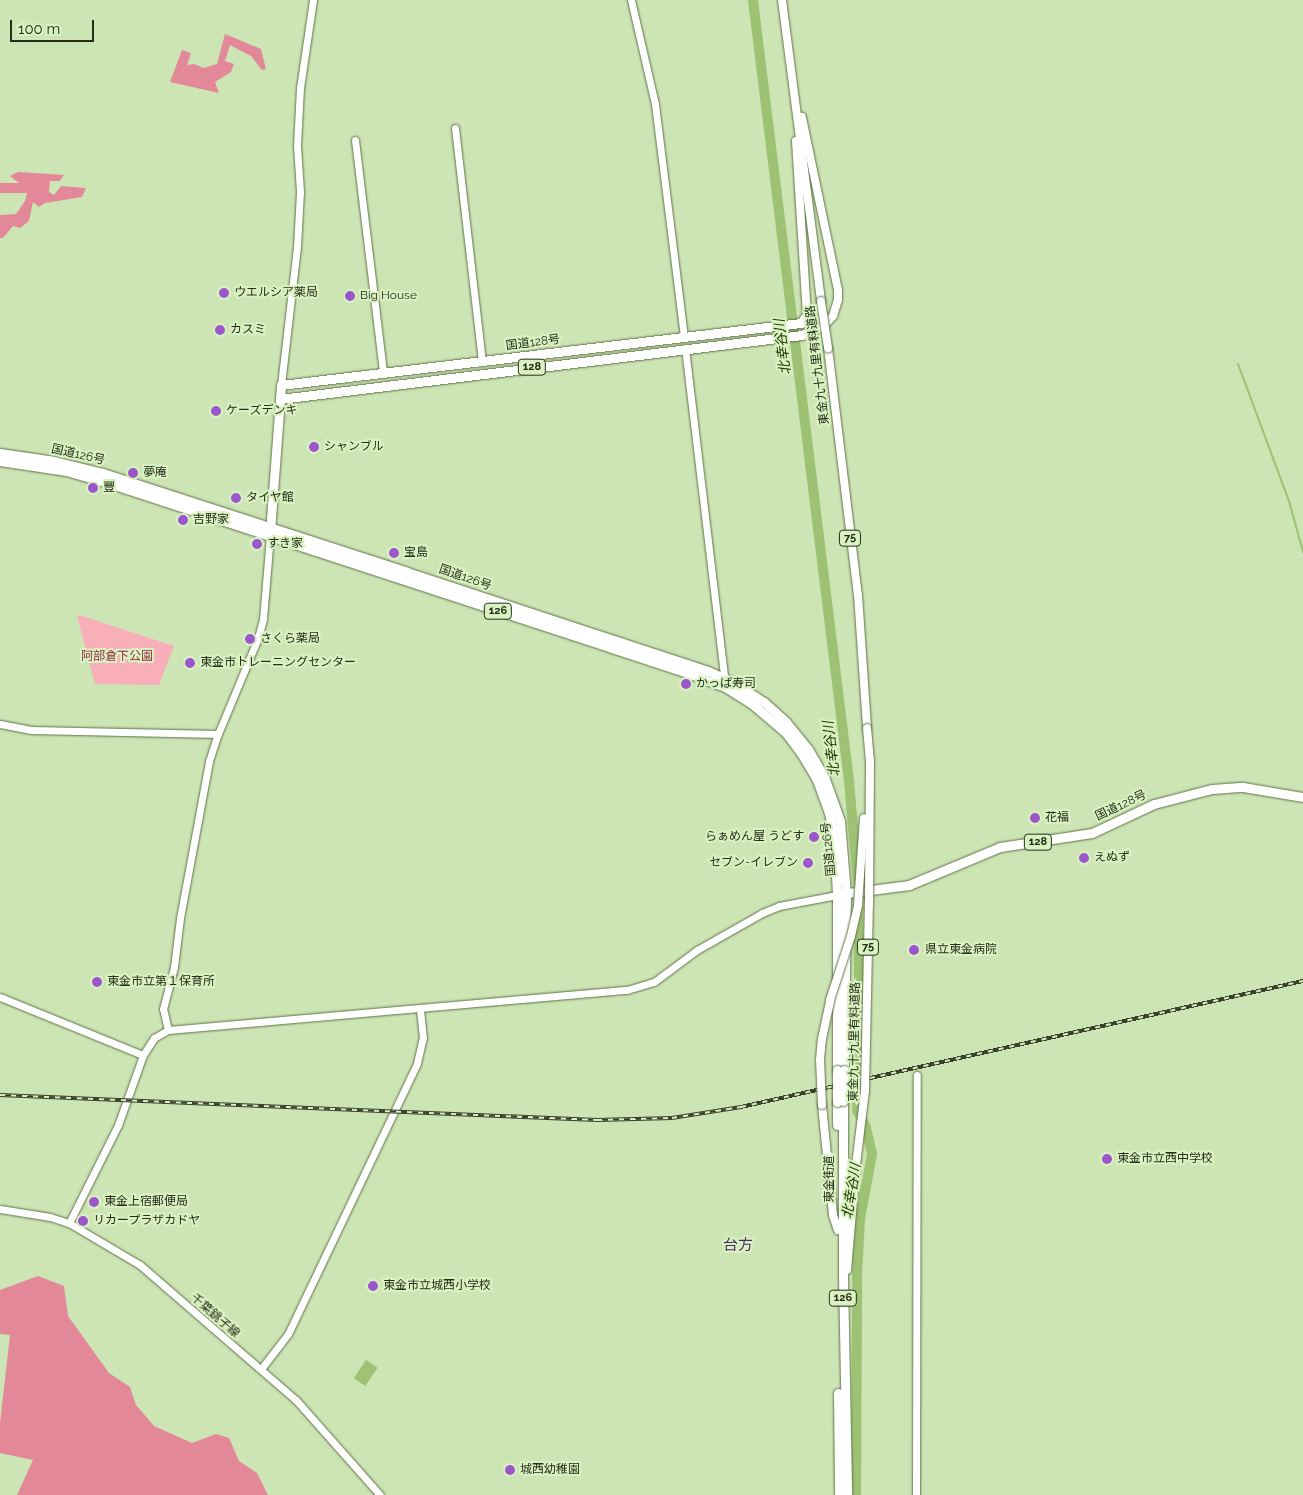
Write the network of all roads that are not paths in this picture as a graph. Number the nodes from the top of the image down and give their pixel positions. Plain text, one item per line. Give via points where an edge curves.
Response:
1 (313, 0) edge
2 (632, 0) edge
3 (782, 0) edge
4 (791, 64) junction
5 (455, 128) dead end
6 (355, 140) dead end
7 (801, 323) joint
8 (783, 326) junction
9 (802, 335) joint
10 (784, 336) junction
11 (684, 338) junction
12 (685, 348) junction
13 (583, 349) junction
14 (584, 360) junction
15 (482, 361) junction
16 (383, 372) junction
17 (484, 372) junction
18 (282, 385) junction
19 (384, 385) junction
20 (280, 399) junction
21 (0, 454) edge
22 (0, 461) edge
23 (270, 532) junction
24 (724, 677) junction
25 (0, 724) edge
26 (867, 728) junction
27 (218, 734) junction
28 (1303, 797) edge
29 (841, 894) junction
30 (0, 997) edge
31 (420, 1008) junction
32 (168, 1030) junction
33 (143, 1055) junction
34 (917, 1075) dead end
35 (840, 1101) junction
36 (0, 1209) edge
37 (69, 1223) junction
38 (838, 1230) junction
39 (843, 1355) junction
40 (261, 1369) junction
41 (380, 1495) edge
42 (839, 1495) edge
43 (847, 1495) edge
44 (916, 1495) edge

1 - 18 street via 299,108 297,247
2 - 11 street via 655,104
3 - 4 main road, 東金九十九里有料道路 / 75
4 - 7 main road, 75 via 807,315
4 - 9 main road, 75 via 838,290 836,308 829,321
4 - 26 main road, 東金九十九里有料道路 / 75, bridge via 858,595
5 - 15 street
6 - 16 street
7 - 8 highway, 国道128号 / 128
8 - 10 highway
8 - 11 highway, 国道128号 / 128
9 - 10 highway, 国道128号 / 128
10 - 12 highway, 国道128号 / 128
11 - 12 highway
11 - 13 highway, 国道128号 / 128
12 - 14 highway, 国道128号 / 128
12 - 24 street
13 - 14 highway
13 - 15 highway, 国道128号 / 128
14 - 17 highway, 国道128号 / 128
15 - 16 highway, 国道128号 / 128
15 - 17 highway
16 - 18 highway, 国道128号 / 128
16 - 19 highway
17 - 19 highway, 国道128号 / 128
18 - 20 highway
19 - 20 highway, 国道128号 / 128
20 - 23 highway
21 - 23 highway, 国道126号 / 126 via 86,468
22 - 23 highway, 国道126号 / 126 via 89,477
23 - 24 highway, 国道126号 / 126
23 - 27 street via 263,619
23 - 29 highway, 国道126号 / 126 via 685,672 725,687 743,698 786,733 817,780 829,813
24 - 29 highway, 国道126号 / 126 via 778,713 808,749 825,778 840,821
25 - 27 street via 32,730
26 - 38 main road, 東金九十九里有料道路 / 75, bridge via 858,905 825,1020 820,1060 833,1215
26 - 39 main road, 東金九十九里有料道路 / 75, bridge via 870,762 865,1091 846,1279 847,1342
27 - 32 street via 209,761 164,1009
28 - 29 highway, 国道128号 / 128 via 1243,787 1212,789 1154,804 1092,833 1000,847 909,885
29 - 31 street via 779,906 762,913 697,950 654,982 636,988
29 - 35 highway, 東金街道 / 126, bridge
30 - 33 street
31 - 32 street
31 - 40 street via 423,1038 417,1063 288,1334
32 - 33 street via 154,1038
33 - 37 street via 118,1125
34 - 44 street
35 - 38 highway, 東金街道 / 126
35 - 39 highway, 東金街道 / 126
36 - 37 street, 千葉銚子線 via 50,1216
37 - 40 street, 千葉銚子線 via 140,1265
38 - 42 highway, 東金街道 / 126
39 - 43 highway, 東金街道 / 126
40 - 41 street, 千葉銚子線 via 316,1421

